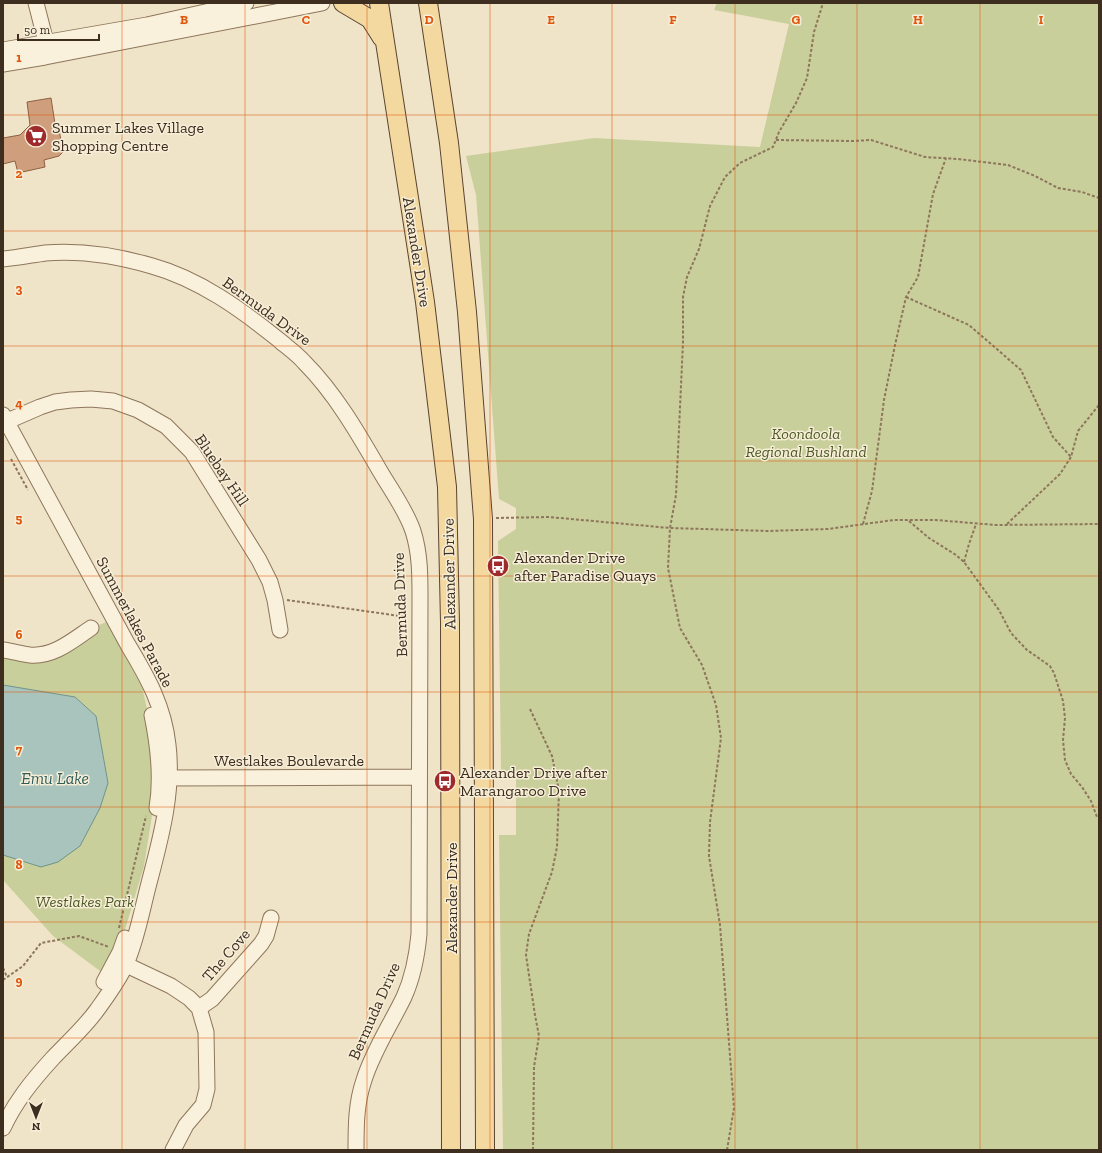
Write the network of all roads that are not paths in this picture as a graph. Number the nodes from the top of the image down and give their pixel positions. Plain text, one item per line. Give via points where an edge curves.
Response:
1 (36, 3) edge
2 (246, 3) edge
3 (322, 3) edge
4 (343, 3) edge
5 (379, 3) edge
6 (428, 3) edge
7 (385, 44) junction
8 (45, 47) junction
9 (3, 50) edge
10 (3, 64) edge
11 (4, 259) edge
12 (4, 420) edge
13 (3, 436) edge
14 (91, 628) dead end
15 (280, 630) dead end
16 (3, 650) edge
17 (420, 777) junction
18 (164, 778) junction
19 (271, 918) dead end
20 (121, 962) junction
21 (199, 1008) junction
22 (3, 1109) edge
23 (3, 1128) edge
24 (174, 1150) edge
25 (356, 1150) edge
26 (451, 1150) edge
27 (485, 1150) edge

1 - 8 street
2 - 8 street
3 - 8 street
4 - 7 main road via 370,19
5 - 7 main road, Alexander Drive
6 - 27 main road, Alexander Drive via 455,196 483,519
7 - 26 main road, Alexander Drive via 425,302 447,487 450,622
8 - 9 street
8 - 10 street
11 - 17 street, Bermuda Drive via 46,253 111,256 153,266 190,280 262,326 304,361 337,402 404,512 417,546 420,567
12 - 15 street, Bluebay Hill via 55,402 91,399 113,401 138,410 166,426 192,452 259,560 270,582
12 - 18 street, Summerlakes Parade via 149,679 158,701 168,745
13 - 18 street, Summerlakes Parade via 142,686 156,732
14 - 16 street via 54,652 30,655
17 - 18 street, Westlakes Boulevarde
17 - 25 street, Bermuda Drive via 418,954 404,996 364,1079 358,1101
18 - 20 street, Summerlakes Parade via 168,802 163,826 141,914
19 - 21 street, The Cove via 261,944 212,999
20 - 21 street via 171,986
20 - 22 street, Summerlakes Parade via 66,1031 15,1088
20 - 23 street, Summerlakes Parade via 96,1011 25,1090
21 - 24 street via 206,1032 207,1089 203,1105 186,1125

